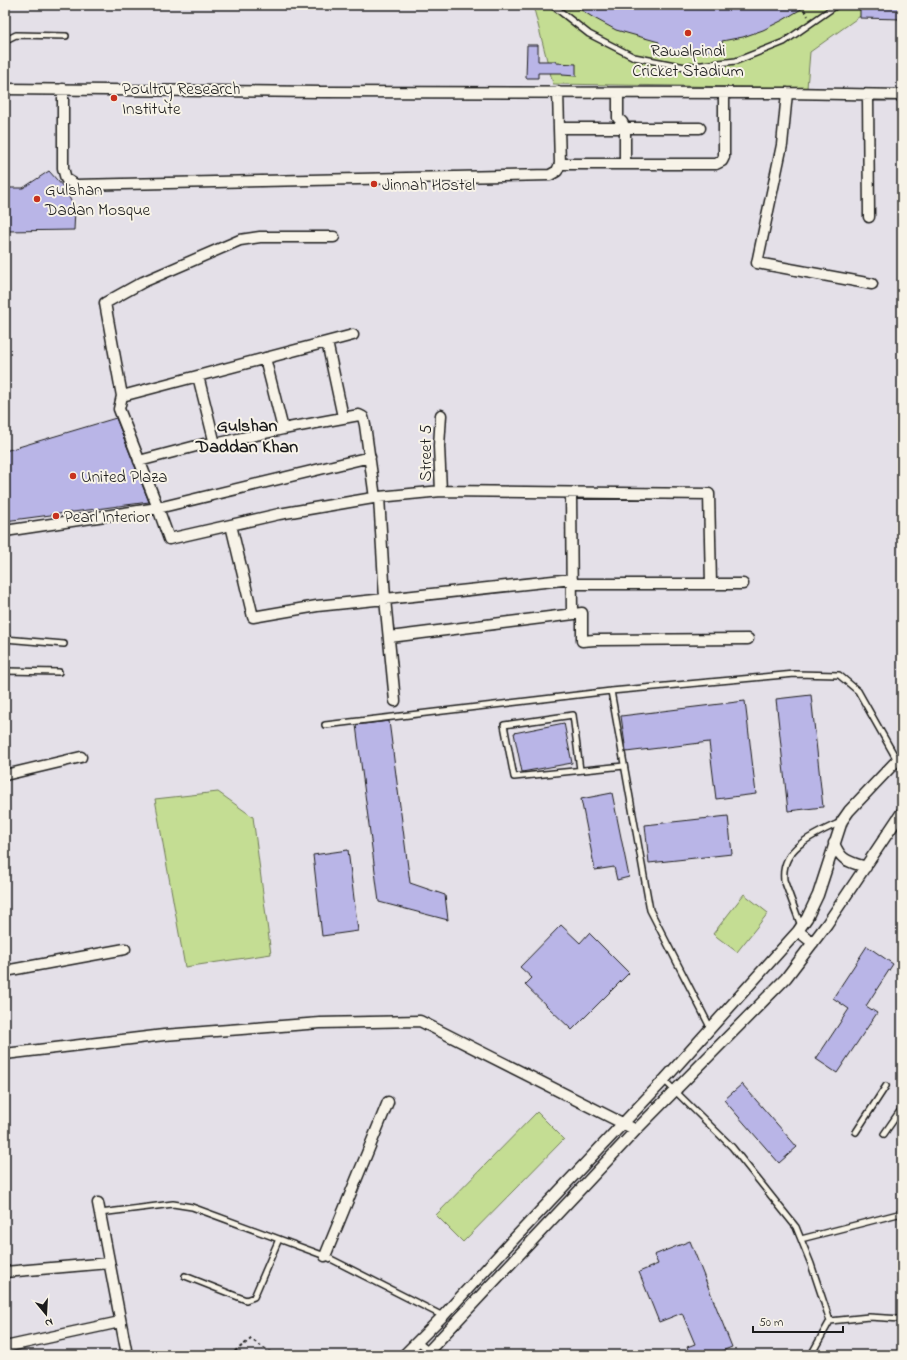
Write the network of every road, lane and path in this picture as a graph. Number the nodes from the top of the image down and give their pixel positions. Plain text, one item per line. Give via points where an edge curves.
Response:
1 (552, 5) edge
2 (801, 5) edge
3 (837, 5) edge
4 (812, 22) junction
5 (66, 36) dead end
6 (5, 43) edge
7 (5, 84) edge
8 (5, 89) edge
9 (63, 89) junction
10 (558, 92) junction
11 (618, 93) junction
12 (724, 93) junction
13 (788, 93) junction
14 (868, 94) junction
15 (902, 95) edge
16 (559, 128) junction
17 (625, 128) junction
18 (700, 128) dead end
19 (560, 164) junction
20 (625, 164) junction
21 (869, 217) dead end
22 (334, 237) dead end
23 (872, 284) dead end
24 (353, 335) dead end
25 (327, 342) junction
26 (265, 358) junction
27 (198, 376) junction
28 (122, 396) junction
29 (442, 415) dead end
30 (343, 417) junction
31 (283, 429) junction
32 (215, 444) junction
33 (370, 457) junction
34 (140, 461) junction
35 (441, 491) junction
36 (571, 493) junction
37 (377, 497) junction
38 (158, 508) junction
39 (231, 525) junction
40 (5, 531) edge
41 (572, 581) junction
42 (710, 584) junction
43 (743, 584) dead end
44 (385, 600) junction
45 (572, 614) junction
46 (390, 637) junction
47 (5, 639) edge
48 (748, 639) dead end
49 (64, 644) dead end
50 (5, 671) edge
51 (59, 672) dead end
52 (611, 691) junction
53 (395, 701) dead end
54 (325, 725) dead end
55 (81, 757) dead end
56 (900, 758) edge
57 (624, 766) junction
58 (580, 770) junction
59 (5, 775) edge
60 (902, 813) edge
61 (842, 821) junction
62 (834, 843) junction
63 (866, 867) junction
64 (800, 929) junction
65 (813, 943) junction
66 (125, 949) dead end
67 (5, 971) edge
68 (710, 1027) junction
69 (5, 1054) edge
70 (664, 1080) junction
71 (886, 1086) dead end
72 (675, 1091) junction
73 (388, 1102) dead end
74 (902, 1108) edge
75 (622, 1123) junction
76 (636, 1130) junction
77 (856, 1132) dead end
78 (884, 1134) dead end
79 (99, 1208) joint
80 (902, 1213) edge
81 (279, 1239) junction
82 (801, 1240) junction
83 (325, 1256) junction
84 (109, 1263) junction
85 (5, 1272) edge
86 (185, 1276) dead end
87 (443, 1316) junction
88 (902, 1319) edge
89 (830, 1321) junction
90 (120, 1322) junction
91 (418, 1342) junction
92 (5, 1347) edge
93 (429, 1354) edge
94 (127, 1355) edge
95 (230, 1355) edge
96 (274, 1355) edge
97 (404, 1355) edge
98 (811, 1355) edge

1 - 4 lane via 589,34 634,57 685,67 736,60 784,42
2 - 4 path
3 - 4 lane
5 - 6 lane via 16,36
7 - 8 lane
8 - 9 street
9 - 10 street
9 - 19 street via 63,168 66,179 76,185 550,175 557,171
10 - 11 street
10 - 16 street
11 - 12 street
11 - 17 street via 618,118
12 - 13 street
12 - 20 street via 722,161 716,164
13 - 14 street
13 - 23 street via 782,145 757,263
14 - 15 street
14 - 21 street
16 - 17 street
16 - 19 street
17 - 18 street
17 - 20 street
19 - 20 street
22 - 28 street via 260,237 240,240 143,282 105,303
24 - 25 street
25 - 26 street
25 - 30 street
26 - 27 street
26 - 31 street
27 - 28 street
27 - 32 street
28 - 34 street via 118,409
29 - 35 street, Street 5 via 439,446
30 - 31 street
30 - 33 street via 363,417
31 - 32 street
32 - 34 street via 204,444
33 - 37 street
33 - 38 street
34 - 38 street
35 - 36 street
35 - 37 street
36 - 41 street
36 - 42 street via 709,494
37 - 39 street
37 - 44 street
38 - 39 street via 169,539
38 - 40 street
39 - 44 street via 253,617 317,606
41 - 42 street
41 - 44 street
41 - 45 street
42 - 43 street
44 - 46 street
45 - 46 street
45 - 48 street via 582,612 582,641
46 - 53 street
47 - 49 lane
50 - 51 lane
52 - 54 lane
52 - 56 lane via 795,674 839,675 858,691
52 - 57 lane
55 - 59 street
56 - 61 street
57 - 58 lane
57 - 68 lane via 650,910
58 - 58 lane via 514,778 504,725 573,715
60 - 63 street
61 - 62 street
61 - 64 lane via 804,841 794,849 786,862 784,880
62 - 63 street via 838,853 847,862
62 - 64 street via 818,895
63 - 65 street
64 - 65 street
64 - 68 street
65 - 72 street via 786,978
66 - 67 street
68 - 70 street
69 - 75 street via 164,1035 320,1023 420,1021
70 - 72 lane
70 - 75 street
71 - 77 lane
72 - 76 street
72 - 82 lane via 732,1147 796,1227
73 - 83 street
74 - 78 lane
75 - 76 street
75 - 87 street
76 - 93 street
79 - 81 lane via 173,1204 192,1207
79 - 84 street
80 - 82 lane
81 - 83 lane
81 - 86 lane via 254,1298 246,1300
82 - 89 lane
83 - 87 lane
84 - 85 street
84 - 90 street
87 - 91 street
88 - 89 lane via 869,1317
89 - 98 lane
90 - 92 street
90 - 94 street
91 - 93 lane
91 - 97 street
95 - 96 path via 251,1339

